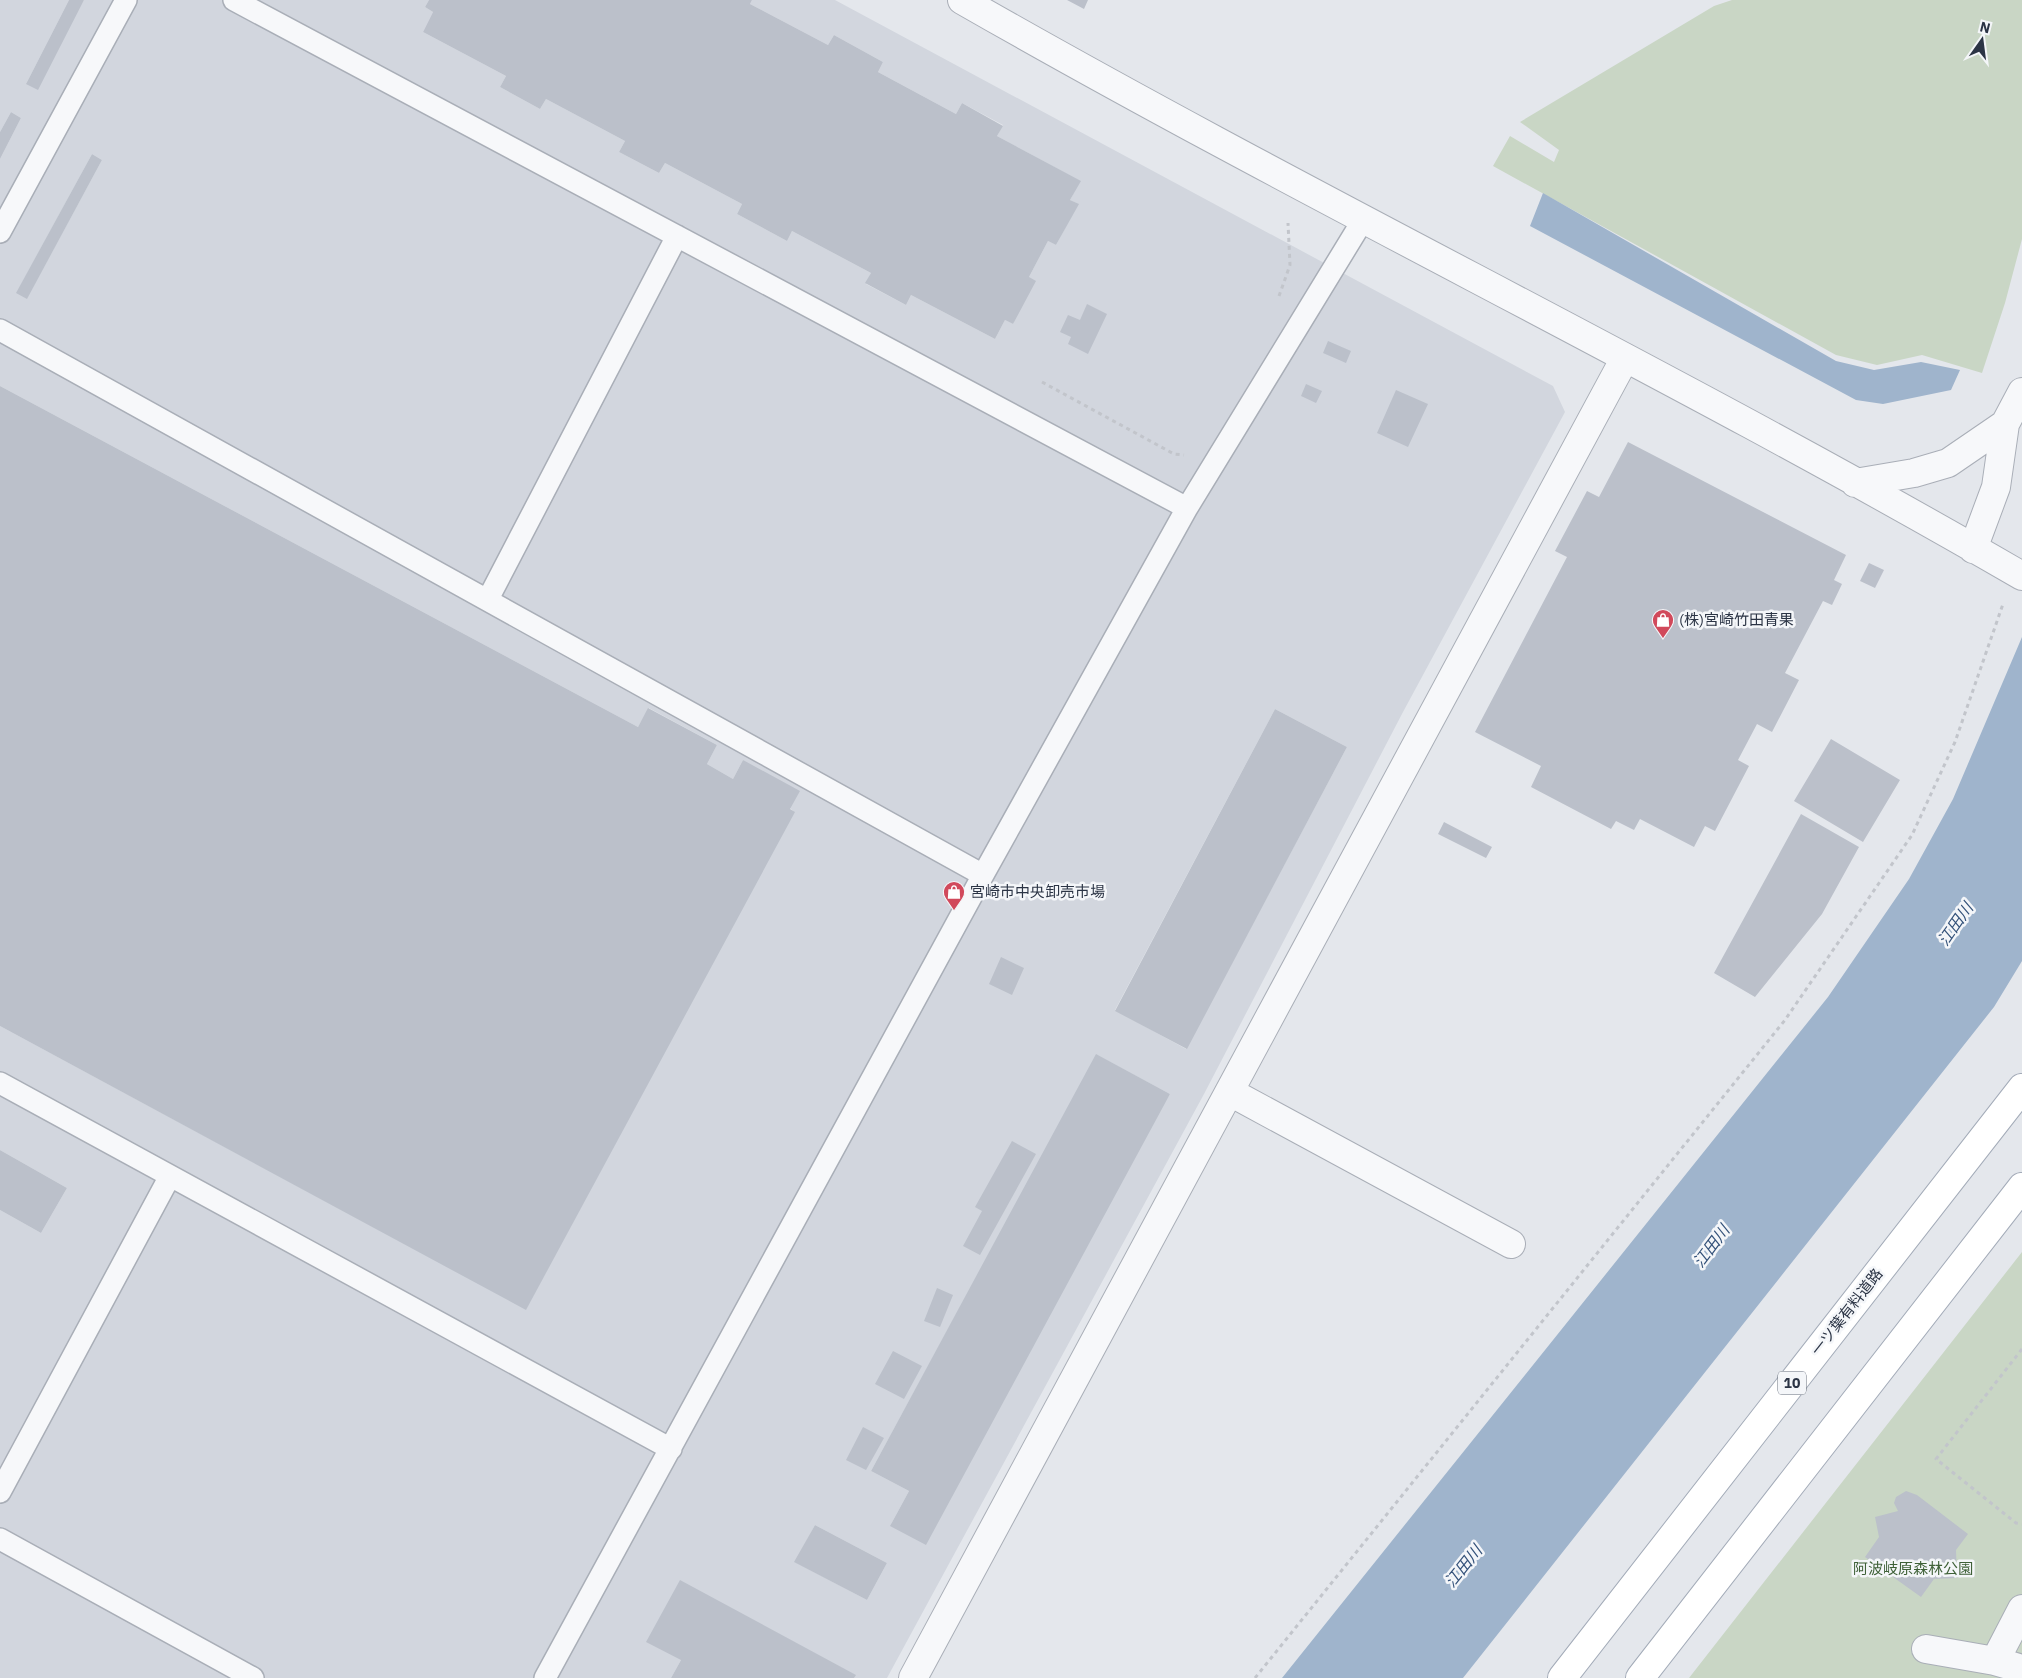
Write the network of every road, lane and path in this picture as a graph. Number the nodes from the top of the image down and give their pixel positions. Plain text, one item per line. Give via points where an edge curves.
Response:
1 (126, 0) edge
2 (234, 0) edge
3 (962, 0) edge
4 (1363, 220) junction
5 (1288, 223) dead end
6 (0, 232) edge
7 (677, 236) junction
8 (1277, 300) dead end
9 (0, 330) edge
10 (1625, 358) junction
11 (1042, 382) dead end
12 (2022, 392) edge
13 (2005, 424) junction
14 (1192, 457) dead end
15 (1855, 483) junction
16 (1187, 508) junction
17 (1973, 549) junction
18 (2017, 573) edge
19 (488, 599) junction
20 (983, 875) junction
21 (0, 1083) edge
22 (2022, 1088) edge
23 (1230, 1092) junction
24 (170, 1176) junction
25 (2022, 1187) edge
26 (1511, 1244) dead end
27 (2022, 1349) edge
28 (671, 1449) junction
29 (0, 1492) edge
30 (2022, 1524) edge
31 (0, 1540) edge
32 (2022, 1609) edge
33 (1926, 1649) dead end
34 (1995, 1660) junction
35 (2022, 1669) edge
36 (253, 1678) edge
37 (545, 1678) edge
38 (913, 1678) edge
39 (1255, 1678) edge
40 (1562, 1678) edge
41 (1640, 1678) edge

1 - 6 lane
2 - 7 lane
3 - 4 street
4 - 10 street
4 - 16 lane
5 - 8 path via 1290,265
7 - 16 lane
7 - 19 lane
9 - 19 lane
10 - 15 street
10 - 23 street
11 - 14 path via 1174,454
12 - 13 street
13 - 15 street via 1948,463 1914,473
13 - 17 street via 1996,487
15 - 17 street
16 - 20 lane
17 - 18 street
18 - 39 path via 2006,594 1955,742 1912,835 1785,1020
19 - 20 lane
20 - 28 lane
21 - 24 lane
22 - 40 main road, 一ツ葉有料道路 / 10
23 - 26 street
23 - 38 street
24 - 28 lane
24 - 29 lane
25 - 41 main road
27 - 30 path via 1936,1459 2016,1523
28 - 37 lane
31 - 36 lane
32 - 34 street
33 - 34 street
34 - 35 street

